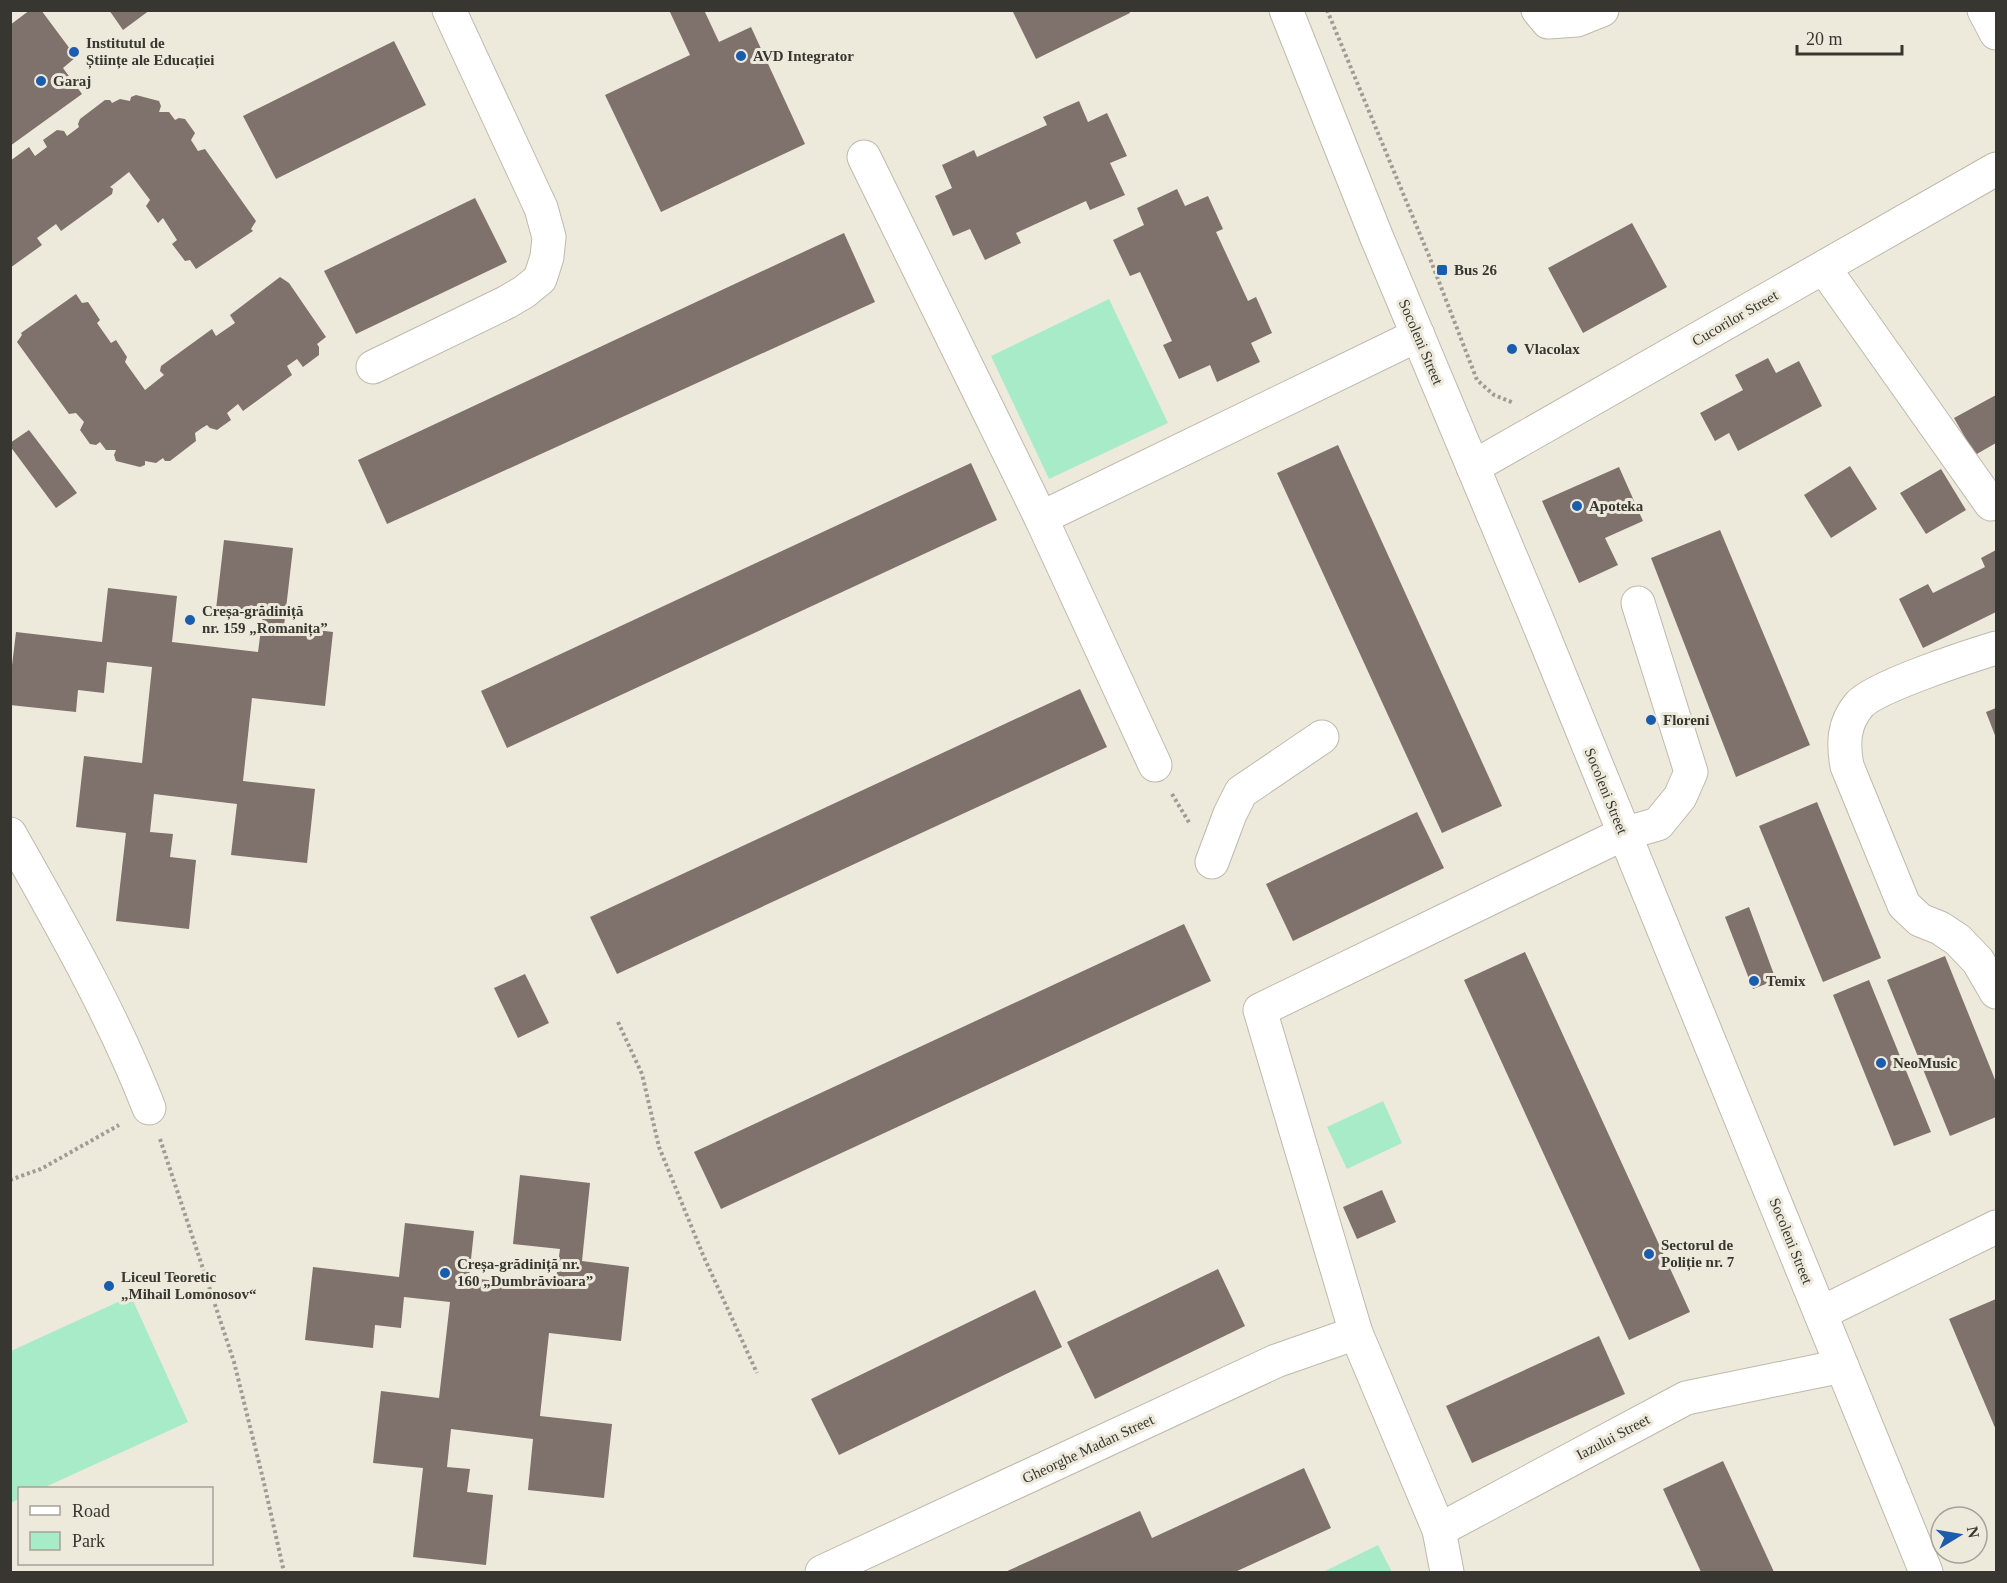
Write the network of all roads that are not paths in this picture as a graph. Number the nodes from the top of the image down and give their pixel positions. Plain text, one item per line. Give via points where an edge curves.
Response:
1 (449, 10) edge
2 (1286, 10) edge
3 (1538, 10) edge
4 (1602, 10) edge
5 (1984, 10) edge
6 (1996, 33) edge
7 (864, 157) dead end
8 (1996, 169) edge
9 (1824, 268) junction
10 (1418, 335) junction
11 (373, 367) dead end
12 (1473, 467) junction
13 (1996, 501) edge
14 (1041, 518) junction
15 (1638, 603) dead end
16 (1996, 648) edge
17 (1322, 737) dead end
18 (1155, 765) road end
19 (10, 834) edge
20 (1623, 834) junction
21 (1212, 862) road end
22 (1996, 992) edge
23 (149, 1108) road end
24 (1996, 1227) edge
25 (1821, 1313) junction
26 (1356, 1333) junction
27 (1842, 1366) junction
28 (1438, 1530) junction
29 (822, 1572) edge
30 (1447, 1572) edge
31 (1926, 1572) edge

1 - 11 main road via 541,208 549,237 547,257 540,279 524,292
2 - 10 main road, Socoleni Street
3 - 4 main road via 1548,22 1578,20
5 - 6 main road
7 - 14 main road
8 - 9 main road, Cucorilor Street
9 - 12 main road, Cucorilor Street
9 - 13 main road via 1991,504
10 - 12 main road, Socoleni Street
10 - 14 main road
12 - 20 main road, Socoleni Street
14 - 18 main road
15 - 20 main road via 1691,772 1680,797 1658,824
16 - 22 main road via 1872,695 1859,704 1843,742 1847,766 1904,905 1920,920 1958,940 1978,961
17 - 21 main road via 1241,792
19 - 23 main road via 64,932 135,1072
20 - 25 main road, Socoleni Street
20 - 26 main road via 1260,1010
24 - 25 main road
25 - 27 main road, Socoleni Street
26 - 28 main road
26 - 29 main road, Gheorghe Madan Street via 1276,1361
27 - 28 main road, Iazului Street via 1686,1398
27 - 31 main road, Socoleni Street
28 - 30 main road

